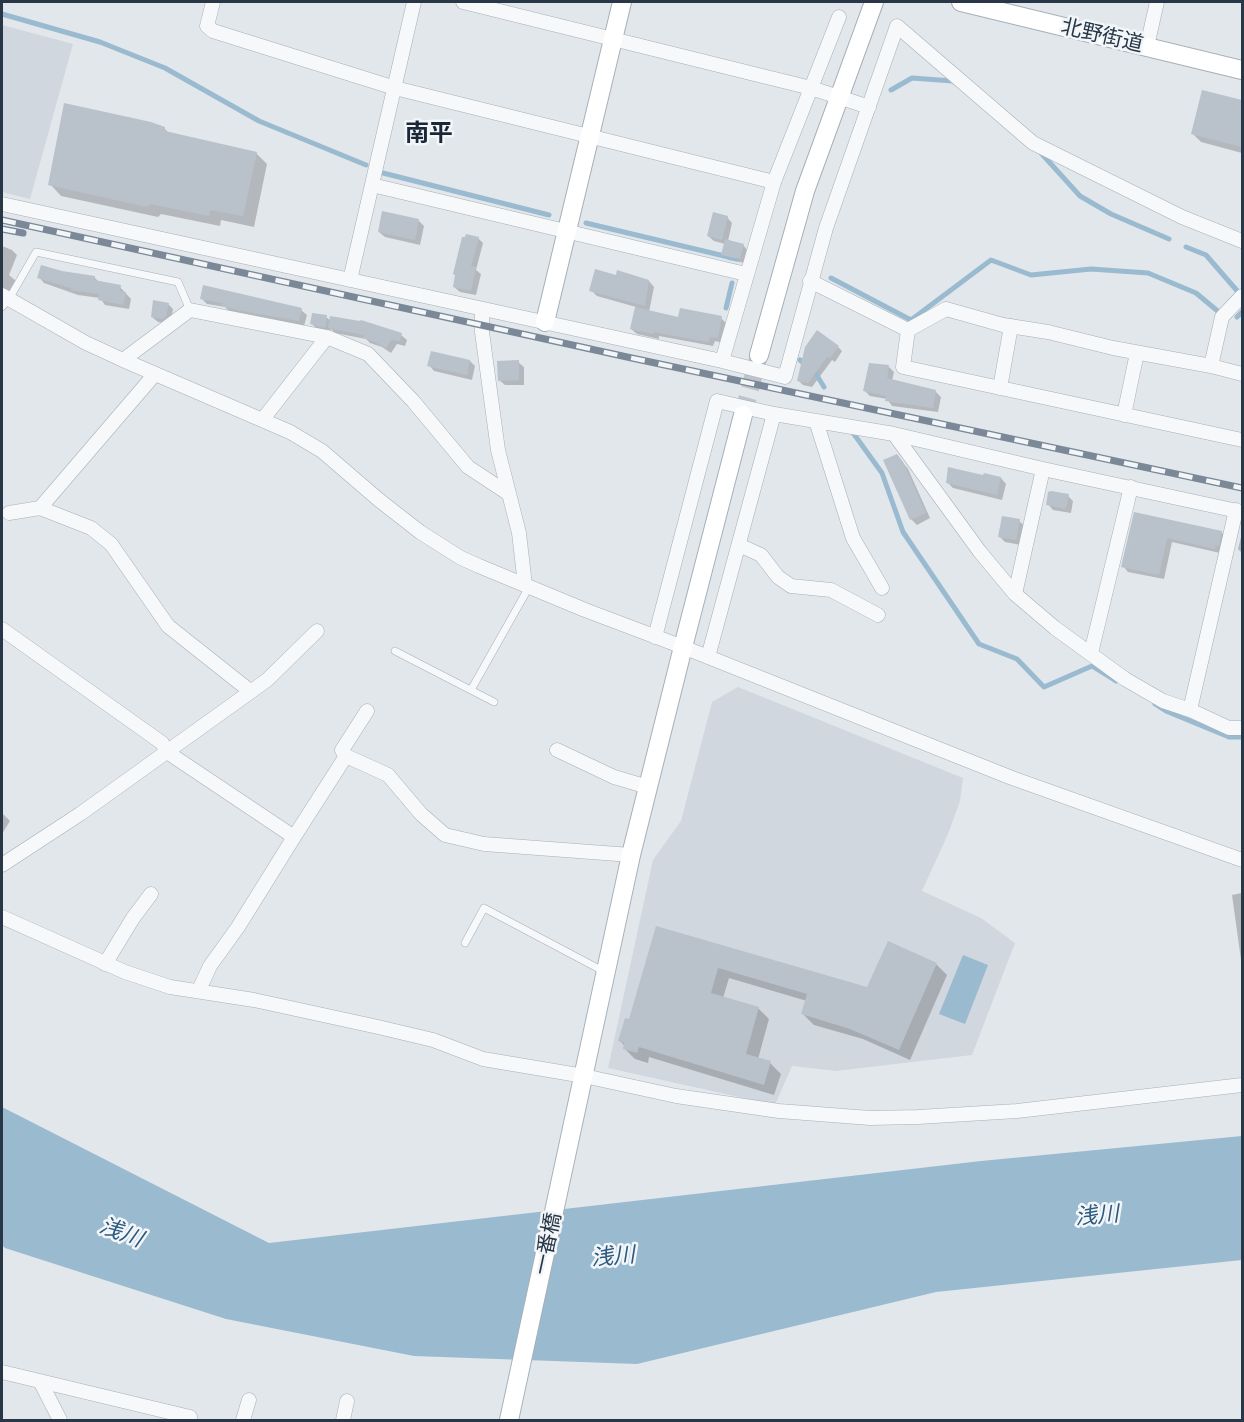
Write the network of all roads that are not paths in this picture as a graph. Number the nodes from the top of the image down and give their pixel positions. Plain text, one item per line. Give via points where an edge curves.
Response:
1 (213, 2) edge
2 (414, 2) edge
3 (464, 2) edge
4 (622, 2) edge
5 (874, 2) edge
6 (961, 2) edge
7 (1157, 2) edge
8 (482, 4) edge
9 (1011, 7) edge
10 (839, 17) dead end
11 (613, 39) junction
12 (1146, 46) junction
13 (1242, 70) edge
14 (395, 88) junction
15 (811, 88) junction
16 (839, 97) junction
17 (869, 107) junction
18 (590, 135) junction
19 (774, 182) junction
20 (372, 185) junction
21 (2, 204) edge
22 (567, 231) junction
23 (1242, 241) edge
24 (746, 274) junction
25 (350, 280) junction
26 (810, 281) junction
27 (1242, 296) edge
28 (4, 301) edge
29 (482, 309) junction
30 (190, 310) junction
31 (545, 322) junction
32 (1011, 326) junction
33 (908, 330) junction
34 (327, 337) junction
35 (1137, 353) junction
36 (759, 355) tunnel mouth
37 (123, 360) junction
38 (722, 361) junction
39 (1211, 366) junction
40 (155, 374) junction
41 (1242, 374) edge
42 (1000, 388) junction
43 (774, 414) junction
44 (743, 415) tunnel mouth
45 (1124, 415) junction
46 (263, 419) junction
47 (816, 421) junction
48 (894, 434) junction
49 (1242, 440) edge
50 (1043, 469) junction
51 (1131, 487) junction
52 (509, 494) junction
53 (40, 508) junction
54 (1239, 511) edge
55 (5, 512) edge
56 (2, 525) edge
57 (739, 545) junction
58 (527, 586) junction
59 (882, 588) dead end
60 (1014, 594) junction
61 (878, 615) dead end
62 (2, 628) edge
63 (317, 631) dead end
64 (655, 637) junction
65 (682, 647) junction
66 (395, 651) dead end
67 (1091, 653) junction
68 (708, 657) junction
69 (471, 690) junction
70 (250, 691) junction
71 (494, 702) dead end
72 (1190, 710) junction
73 (367, 711) dead end
74 (1242, 728) edge
75 (556, 750) dead end
76 (167, 752) junction
77 (346, 756) junction
78 (648, 787) junction
79 (294, 837) junction
80 (631, 855) junction
81 (1242, 860) edge
82 (2, 865) edge
83 (151, 894) dead end
84 (2, 917) edge
85 (465, 943) dead end
86 (105, 964) junction
87 (605, 972) junction
88 (199, 990) junction
89 (582, 1084) junction
90 (1242, 1085) edge
91 (2, 1372) edge
92 (40, 1381) junction
93 (249, 1400) dead end
94 (347, 1401) dead end
95 (60, 1420) edge
96 (189, 1420) edge
97 (243, 1420) edge
98 (343, 1420) edge
99 (509, 1420) edge

1 - 14 street via 207,26 213,32
2 - 14 street
3 - 8 street
4 - 11 street
5 - 16 street
6 - 9 street, 北野街道
7 - 12 street
8 - 11 street
9 - 12 street, 北野街道
10 - 15 street
11 - 15 street
11 - 18 street
12 - 13 street, 北野街道
14 - 18 street
14 - 20 street
15 - 16 street
15 - 19 street
16 - 17 street
16 - 36 street via 805,192
17 - 23 street via 897,26 1033,143 1182,217
17 - 26 street
18 - 19 street
18 - 22 street
19 - 24 street
20 - 22 street
20 - 25 street
21 - 25 street
22 - 24 street
22 - 31 street
24 - 38 street
25 - 29 street
26 - 33 street
26 - 38 street via 785,377
27 - 39 street via 1222,317
28 - 30 lane via 36,252 177,282
28 - 37 street
29 - 31 street
29 - 52 street via 498,450
30 - 34 street
30 - 37 street
31 - 38 street
32 - 33 street via 946,309
32 - 35 street
32 - 42 street
33 - 42 street via 903,368
34 - 46 street
34 - 52 street via 368,354 468,467
35 - 39 street
35 - 45 street
37 - 40 street
39 - 41 street
40 - 46 street
40 - 53 street
42 - 45 street
43 - 47 street
43 - 57 street
43 - 64 street via 717,401
44 - 65 street, 一番橋
45 - 49 street
46 - 58 street via 322,451 420,532 461,558
47 - 48 street
47 - 59 street via 853,538
48 - 50 street
48 - 60 street
50 - 51 street
50 - 60 street
51 - 54 street
51 - 67 street
52 - 58 street
53 - 55 street
53 - 70 street via 91,528 111,544 168,626
54 - 72 street
55 - 56 street
57 - 61 street via 760,555 791,586 831,590
57 - 68 street
58 - 64 street
58 - 69 lane
60 - 67 street
62 - 76 street via 162,744
63 - 70 street via 267,680
64 - 65 street
65 - 68 street
65 - 78 street, 一番橋
66 - 69 lane
67 - 72 street via 1125,679
68 - 81 street via 1012,778
69 - 71 lane
70 - 76 street
72 - 74 street via 1229,728
73 - 77 street via 342,750
75 - 78 street via 614,777
76 - 79 street
76 - 82 street
77 - 79 street
77 - 80 street via 388,775 445,835 484,844
78 - 80 street, 一番橋
79 - 88 street via 210,966
80 - 87 street, 一番橋
83 - 86 street
84 - 86 street
85 - 87 lane via 484,908
86 - 88 street via 158,983
87 - 89 street, 一番橋
88 - 89 street via 411,1034 483,1059
89 - 90 street via 779,1111 870,1118 1017,1111
89 - 99 street, 一番橋
91 - 92 street
92 - 95 street
92 - 96 street via 190,1417
93 - 97 street
94 - 98 street

